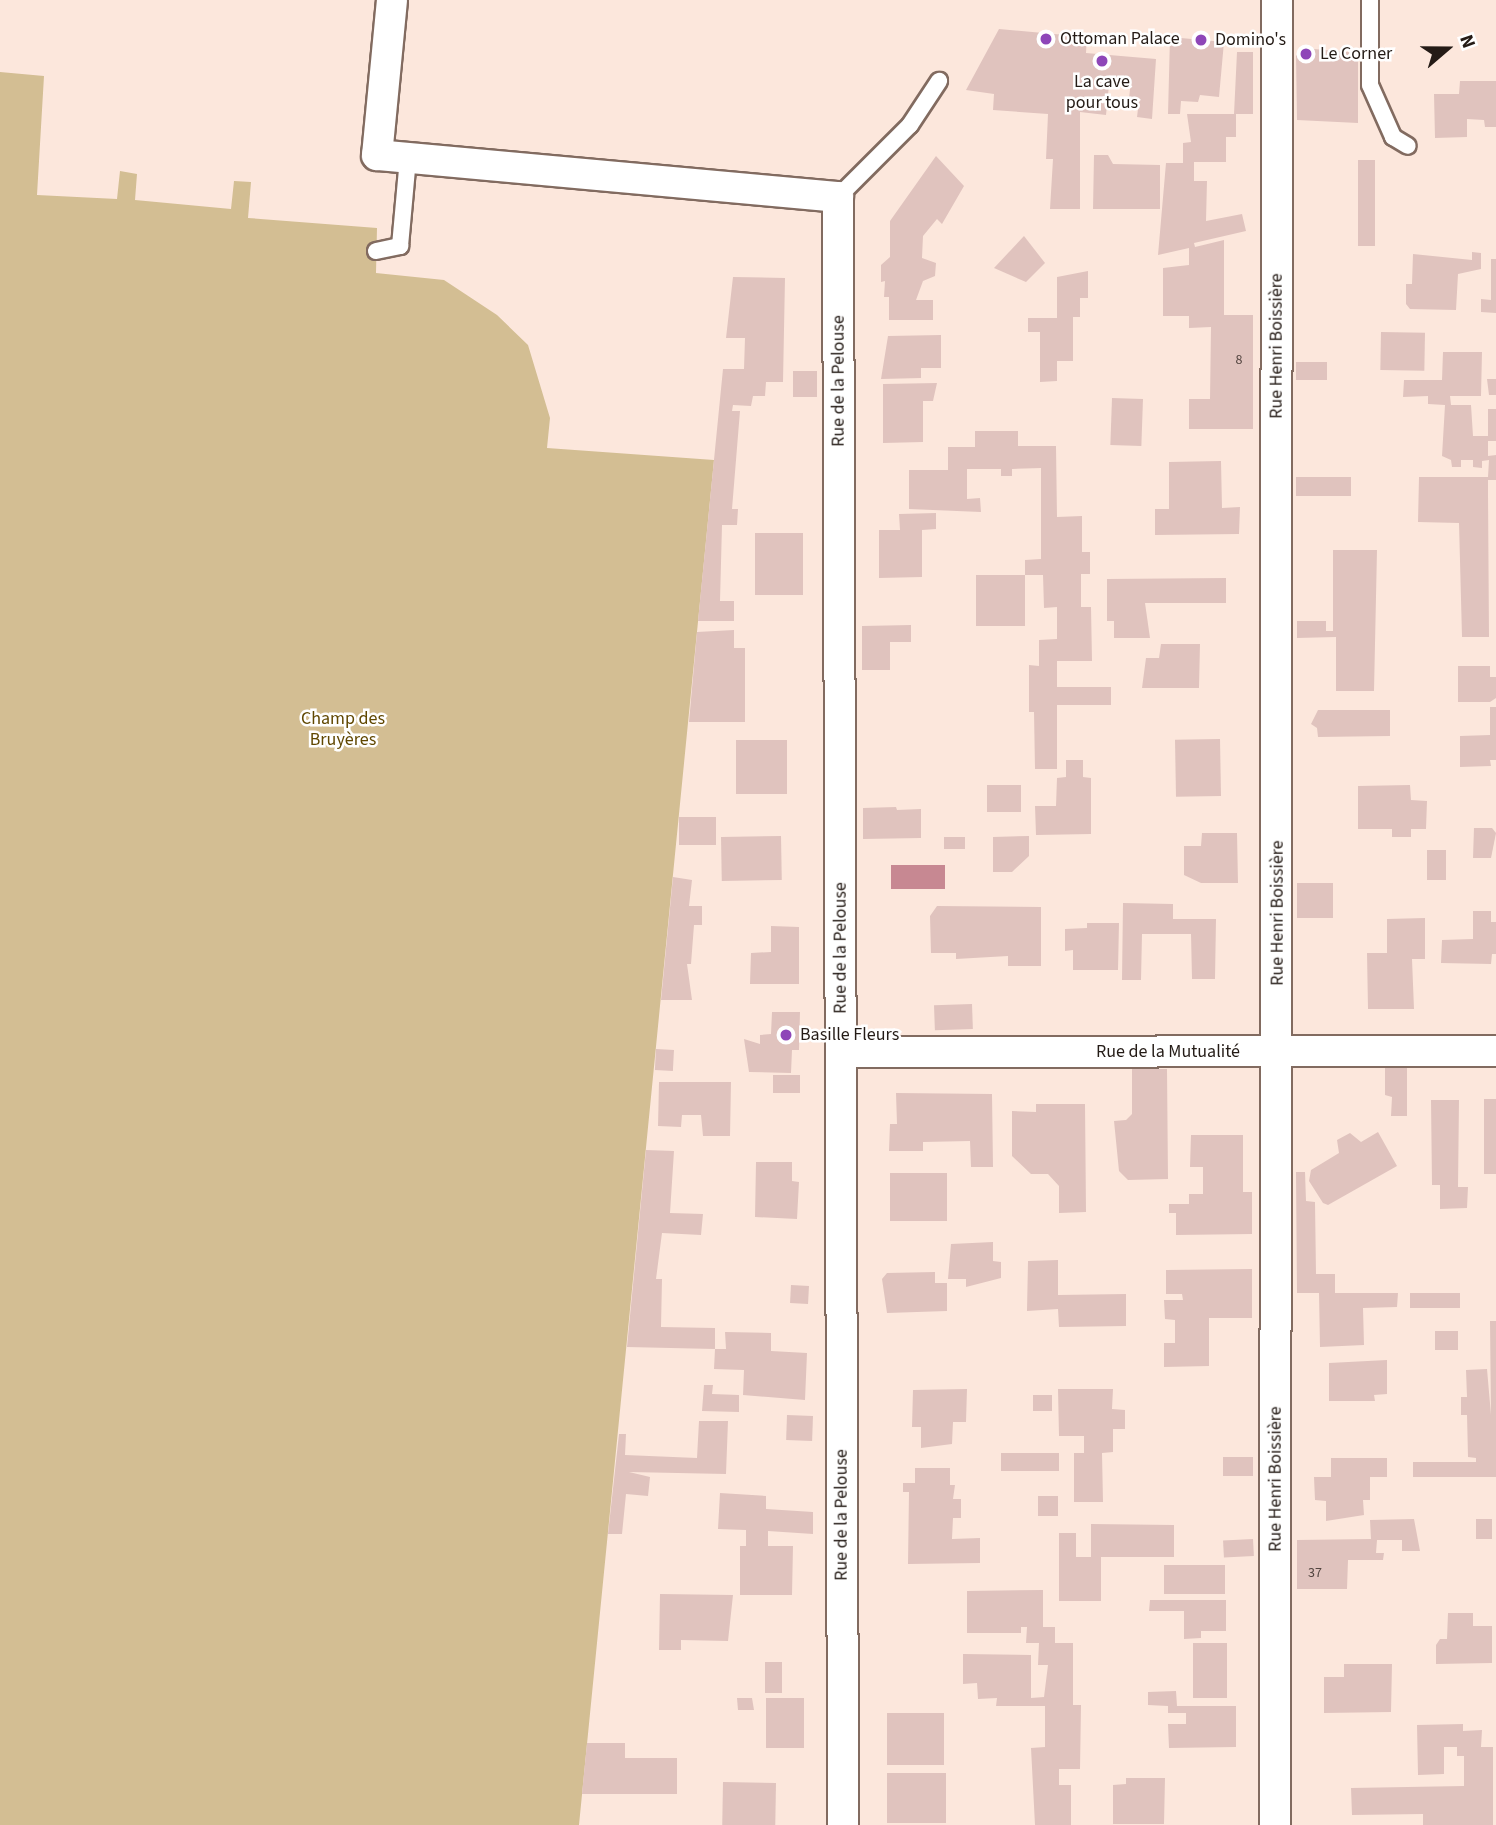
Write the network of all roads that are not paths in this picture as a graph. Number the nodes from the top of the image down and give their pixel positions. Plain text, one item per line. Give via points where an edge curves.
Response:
1 (392, 0) edge
2 (1277, 0) edge
3 (1370, 0) edge
4 (939, 81) dead end
5 (1408, 146) dead end
6 (408, 158) junction
7 (838, 197) junction
8 (376, 251) dead end
9 (1278, 1051) junction
10 (1496, 1051) edge
11 (841, 1052) junction
12 (843, 1825) edge
13 (1275, 1825) edge

1 - 6 street via 377,155
2 - 9 street, Rue Henri Boissière
3 - 5 lane via 1370,85 1392,136
4 - 7 lane via 910,125
6 - 7 street
6 - 8 lane via 400,246
7 - 11 street, Rue de la Pelouse
9 - 10 street, Rue de la Mutualité
9 - 11 street, Rue de la Mutualité
9 - 13 street, Rue Henri Boissière
11 - 12 street, Rue de la Pelouse

